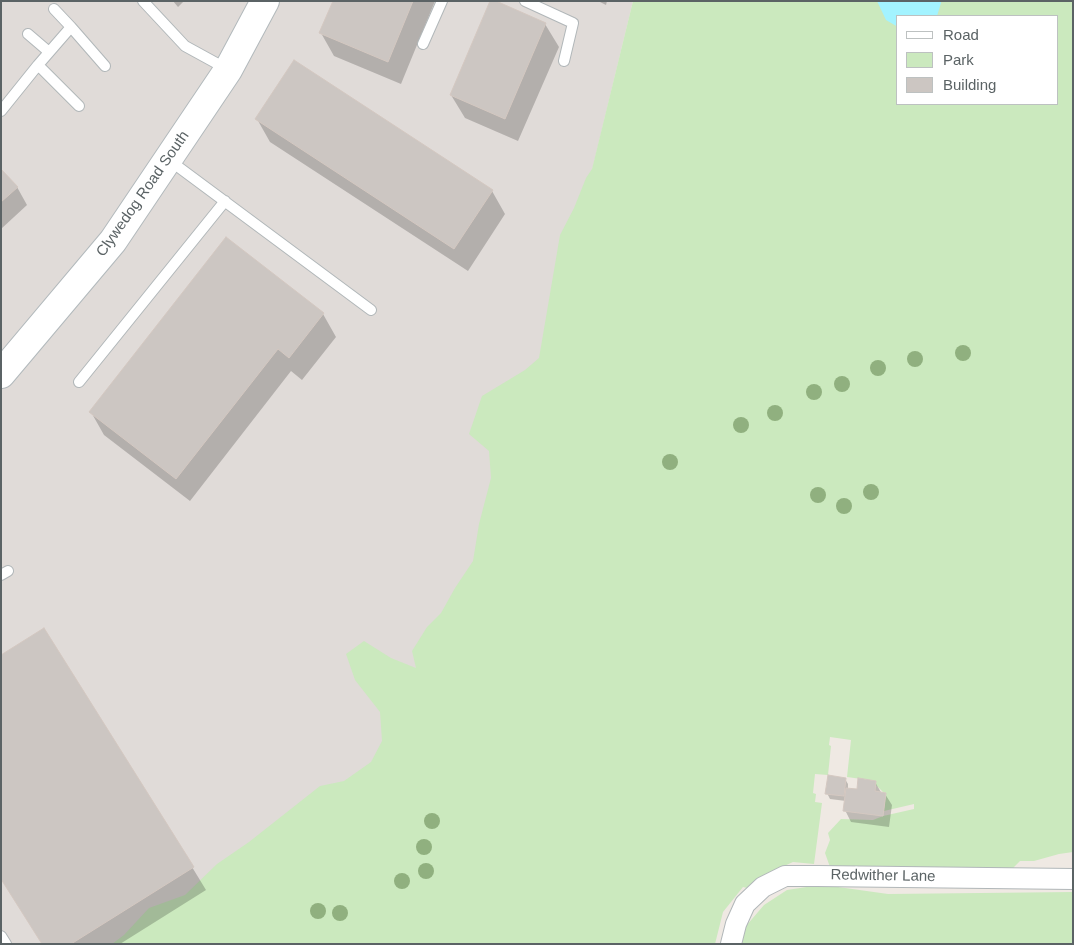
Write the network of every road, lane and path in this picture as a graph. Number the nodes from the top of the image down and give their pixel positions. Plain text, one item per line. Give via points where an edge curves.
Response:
1 (143, 1) edge
2 (265, 1) edge
3 (442, 1) edge
4 (525, 1) edge
5 (54, 9) dead end
6 (70, 27) junction
7 (28, 34) dead end
8 (423, 44) dead end
9 (49, 52) junction
10 (564, 61) dead end
11 (38, 65) junction
12 (105, 66) dead end
13 (228, 70) junction
14 (79, 106) dead end
15 (1, 111) edge
16 (168, 159) junction
17 (225, 201) junction
18 (372, 310) dead end
19 (1, 374) edge
20 (79, 382) dead end
21 (1073, 879) edge
22 (1, 936) edge
23 (6, 944) edge
24 (731, 944) edge

1 - 13 lane via 185,46
2 - 13 street, Clywedog Road South
3 - 8 lane
4 - 10 lane via 573,23
5 - 6 lane
6 - 9 lane
6 - 12 lane
7 - 9 lane
9 - 11 lane
11 - 14 lane
11 - 15 lane
13 - 16 street, Clywedog Road South
16 - 17 lane
16 - 19 street, Clywedog Road South via 114,241
17 - 18 lane
17 - 20 lane
21 - 24 street, Redwither Lane via 786,876 762,887 745,904
22 - 23 lane

